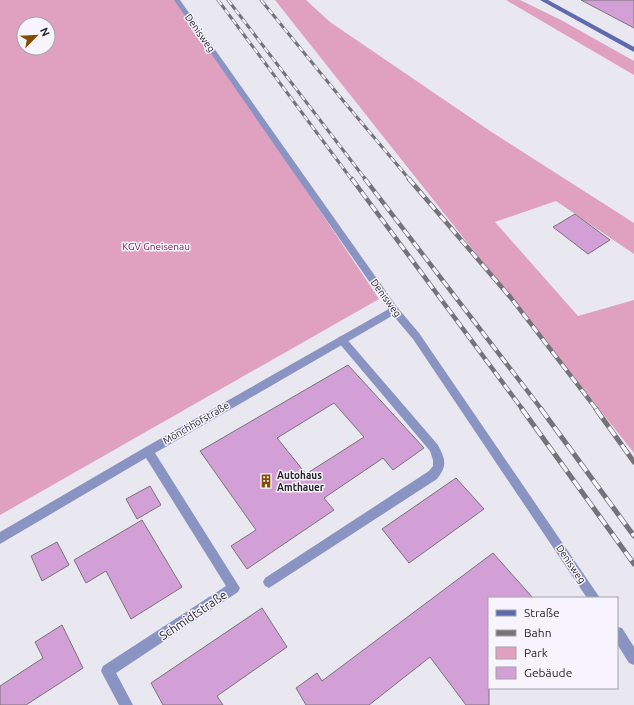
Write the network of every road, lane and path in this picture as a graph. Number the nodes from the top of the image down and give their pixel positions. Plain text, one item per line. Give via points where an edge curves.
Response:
1 (177, 0) edge
2 (543, 0) edge
3 (634, 50) edge
4 (394, 310) junction
5 (342, 340) junction
6 (148, 451) junction
7 (0, 538) edge
8 (269, 582) dead end
9 (593, 597) edge
10 (618, 634) edge
11 (634, 658) edge
12 (126, 705) edge

1 - 4 street, Denisweg
2 - 3 main road
4 - 5 street, Mönchhofstraße
4 - 9 street, Denisweg via 416,336
5 - 6 street, Mönchhofstraße
5 - 8 street via 434,448 439,468 433,475
6 - 7 street, Mönchhofstraße
6 - 12 street, Schmidtstraße via 234,588 108,671
10 - 11 street

